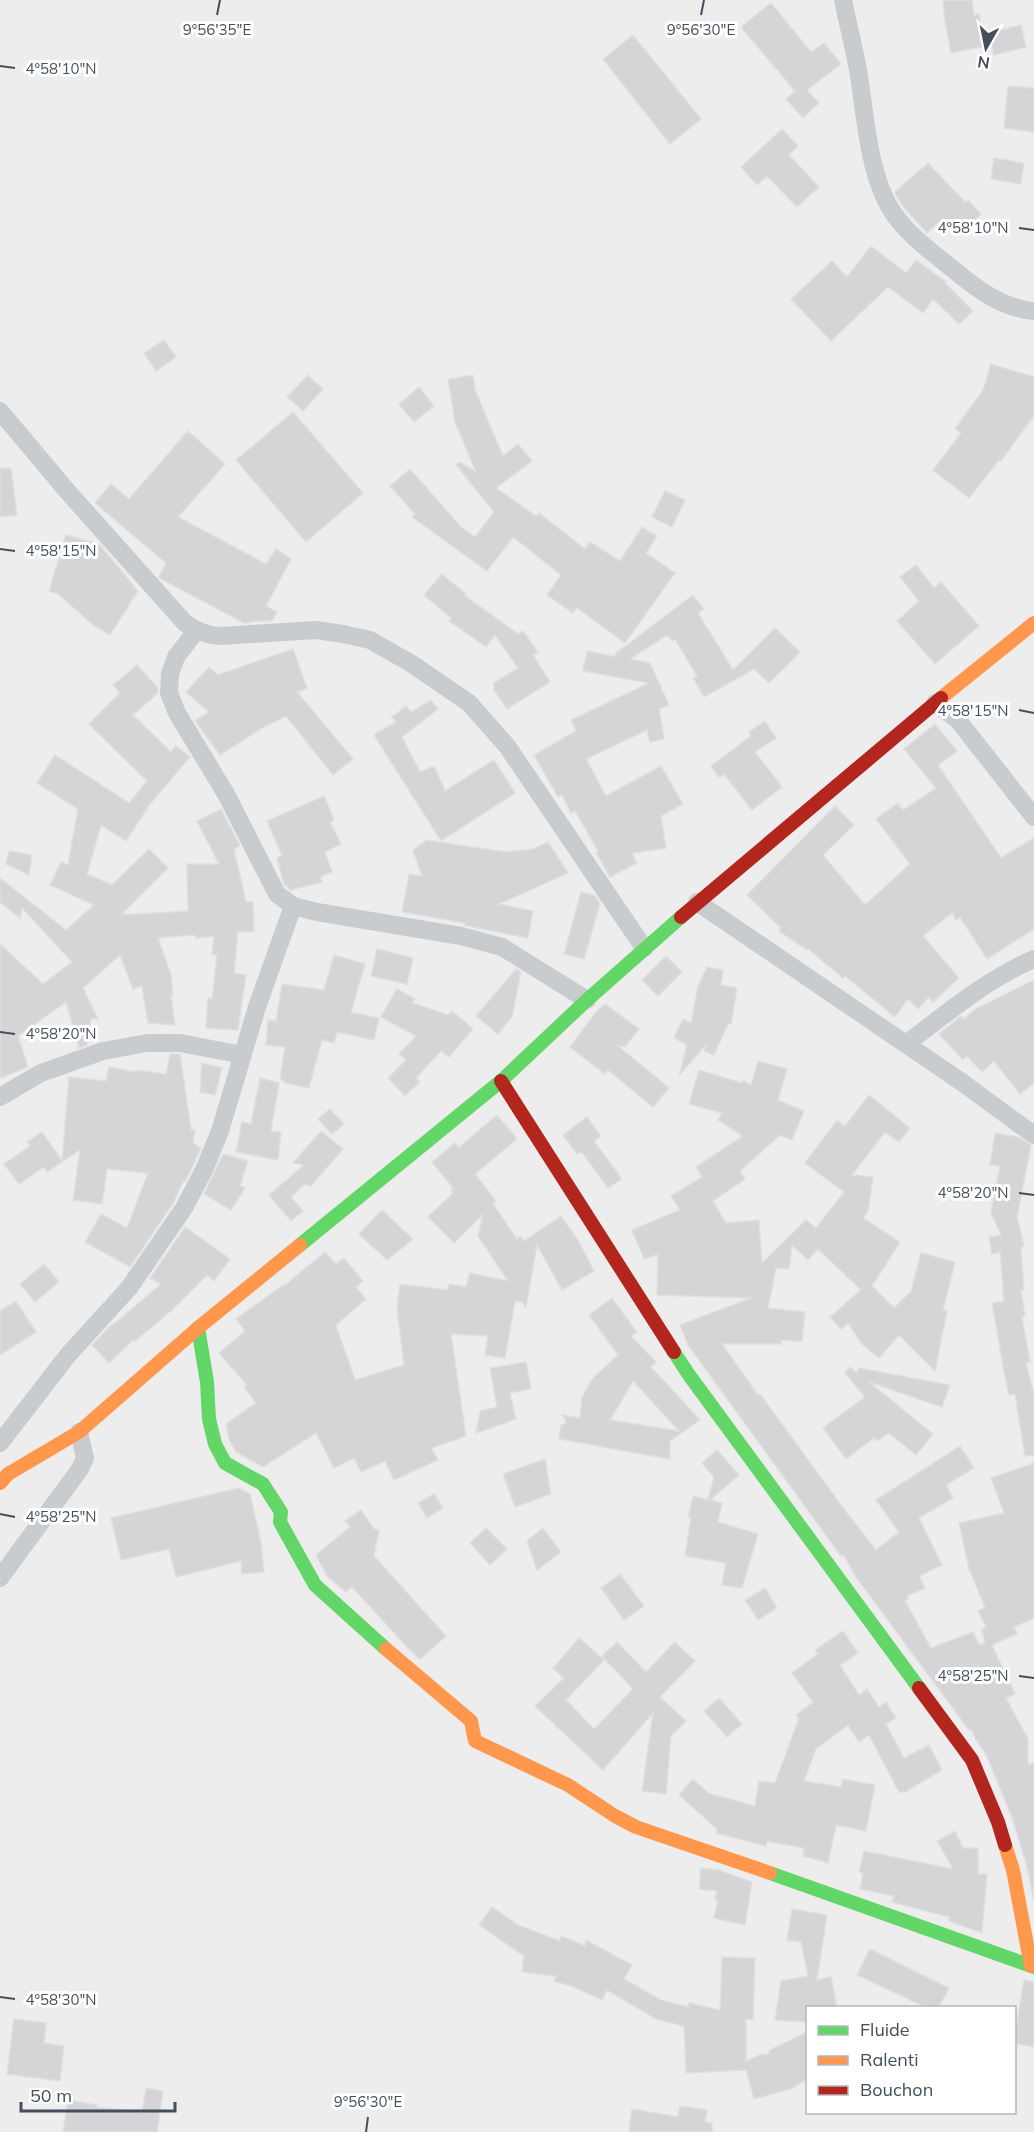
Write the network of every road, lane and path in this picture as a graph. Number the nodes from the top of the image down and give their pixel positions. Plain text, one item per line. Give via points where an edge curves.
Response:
1 (843, 0) edge
2 (1034, 311) edge
3 (0, 411) edge
4 (1034, 623) edge
5 (196, 631) junction
6 (935, 703) junction
7 (1034, 816) edge
8 (697, 902) junction
9 (293, 906) junction
10 (644, 948) junction
11 (1034, 959) edge
12 (587, 1000) junction
13 (906, 1044) junction
14 (243, 1055) junction
15 (501, 1081) junction
16 (0, 1097) edge
17 (1034, 1135) edge
18 (198, 1328) junction
19 (79, 1432) junction
20 (0, 1443) edge
21 (0, 1454) edge
22 (4, 1479) edge
23 (0, 1578) edge
24 (1033, 1967) edge

1 - 2 street via 881,191 896,217 918,241 975,288 1008,306
3 - 5 street via 68,492
4 - 6 street
5 - 9 street via 176,657 169,693 277,894
5 - 10 street via 220,636 316,630 370,640 469,703 507,747
6 - 7 street via 957,719
6 - 8 street
8 - 10 street
8 - 13 street
9 - 12 street via 502,946
9 - 14 street
10 - 12 street
11 - 13 street via 978,990
12 - 15 street
13 - 17 street
14 - 16 street via 180,1043 147,1043 103,1051 41,1073
14 - 20 street via 220,1131 184,1208 129,1288 68,1355
15 - 18 street
15 - 24 street via 689,1375 972,1760 999,1822
18 - 19 street
18 - 24 street via 209,1419 225,1463 262,1484 281,1512 280,1522 315,1585 471,1721 475,1741 568,1785 636,1827
19 - 22 street
19 - 23 street via 86,1458
21 - 22 street

